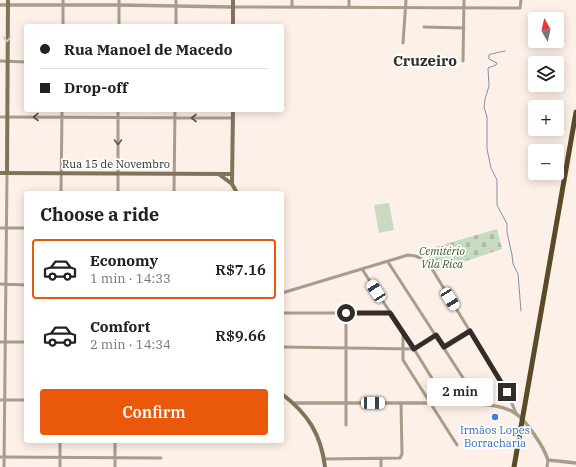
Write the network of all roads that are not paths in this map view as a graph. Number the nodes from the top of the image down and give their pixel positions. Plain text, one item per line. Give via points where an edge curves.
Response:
1 (8, 0) edge
2 (63, 0) edge
3 (120, 0) edge
4 (176, 0) edge
5 (233, 0) edge
6 (292, 0) edge
7 (349, 0) edge
8 (406, 0) edge
9 (464, 0) edge
10 (521, 0) edge
11 (0, 5) edge
12 (8, 5) junction
13 (63, 5) junction
14 (119, 5) junction
15 (176, 6) junction
16 (233, 7) junction
17 (292, 7) junction
18 (349, 7) junction
19 (406, 7) junction
20 (464, 7) junction
21 (63, 24) edge
22 (119, 24) edge
23 (176, 24) edge
24 (233, 24) edge
25 (424, 27) dead end
26 (464, 28) junction
27 (403, 43) dead end
28 (0, 61) edge
29 (7, 61) junction
30 (463, 61) dead end
31 (24, 62) edge
32 (62, 112) edge
33 (118, 112) edge
34 (175, 112) edge
35 (233, 112) edge
36 (576, 112) edge
37 (0, 117) edge
38 (7, 117) junction
39 (62, 117) junction
40 (118, 118) junction
41 (175, 118) junction
42 (233, 118) junction
43 (0, 173) edge
44 (7, 173) junction
45 (61, 174) junction
46 (118, 174) junction
47 (174, 174) junction
48 (219, 174) junction
49 (232, 174) junction
50 (232, 184) junction
51 (61, 191) edge
52 (118, 191) edge
53 (174, 191) edge
54 (236, 191) edge
55 (0, 228) edge
56 (6, 228) junction
57 (24, 228) edge
58 (388, 262) junction
59 (362, 269) junction
60 (0, 284) edge
61 (5, 284) junction
62 (24, 285) edge
63 (284, 292) edge
64 (284, 313) edge
65 (346, 313) junction
66 (390, 313) junction
67 (470, 331) junction
68 (403, 332) junction
69 (436, 335) junction
70 (0, 342) edge
71 (5, 342) junction
72 (24, 342) edge
73 (284, 347) edge
74 (444, 347) junction
75 (346, 349) junction
76 (414, 349) junction
77 (403, 350) junction
78 (284, 396) edge
79 (2, 400) edge
80 (24, 400) edge
81 (294, 403) junction
82 (346, 403) junction
83 (401, 403) junction
84 (430, 403) junction
85 (447, 403) junction
86 (480, 404) junction
87 (516, 413) junction
88 (522, 420) junction
89 (346, 425) dead end
90 (60, 443) edge
91 (115, 443) edge
92 (457, 445) dead end
93 (2, 457) edge
94 (60, 457) junction
95 (115, 458) junction
96 (161, 458) dead end
97 (324, 459) junction
98 (381, 459) junction
99 (548, 460) junction
100 (576, 463) edge
101 (4, 467) edge
102 (60, 467) edge
103 (115, 467) edge
104 (325, 467) edge
105 (381, 467) edge
106 (514, 467) edge
107 (547, 467) edge

1 - 12 main road
2 - 13 street
3 - 14 street
4 - 15 street
5 - 16 main road
6 - 17 street
7 - 18 street
8 - 19 street
9 - 20 street
10 - 20 street via 520,8
11 - 12 street
12 - 13 street
12 -> 29 main road
13 - 14 street
13 - 21 street
14 - 15 street
14 - 22 street
15 - 16 street
15 - 23 street
16 - 17 street
16 - 24 main road
17 - 18 street
18 - 19 street
19 - 20 street
19 - 27 street
20 - 26 street
25 - 26 street
26 - 30 street
28 - 29 street
29 - 31 street
29 - 38 main road
32 - 39 street
33 - 40 street
34 - 41 street
35 - 42 main road
36 - 88 highway
37 - 38 street
39 -> 38 street
38 - 44 main road
39 - 40 street
39 - 45 street
40 - 41 street
40 -> 46 street
42 -> 41 street
41 - 47 street
42 - 49 main road
43 - 44 main road, Rua 15 de Novembro
44 - 45 main road, Rua 15 de Novembro
44 - 56 street
45 - 46 main road, Rua 15 de Novembro
45 - 51 street
46 - 47 main road, Rua 15 de Novembro
46 - 52 street
47 - 48 main road, Rua 15 de Novembro
47 - 53 street
48 - 49 main road, Rua 15 de Novembro
48 - 50 main road
49 - 50 main road
50 - 54 main road
55 - 56 street
56 - 57 street
56 - 61 street
58 - 59 street
58 - 67 street via 408,255 414,255 426,262
58 - 69 street
59 - 63 street
59 - 66 street
60 - 61 street
61 - 62 street
61 - 71 street
64 - 65 street
65 - 66 street
65 - 75 street
66 - 68 street
67 - 74 street
67 - 87 street via 507,392
68 - 76 street
68 - 77 street
69 - 74 street
69 - 76 street
70 - 71 street
71 - 72 street
71 - 79 street
73 - 75 street
74 - 86 street
75 - 77 street
75 - 82 street
76 - 77 street
76 - 85 street
77 - 84 street via 403,360
78 - 81 main road
79 - 80 street
79 - 93 street
81 - 82 street
81 - 97 main road via 316,431
82 - 83 street
82 - 89 street
83 - 84 street
83 - 98 street via 402,454 400,458
84 - 85 street
84 - 92 street
85 - 86 street
86 - 87 street
87 - 88 street
88 - 99 street
88 - 106 highway
90 - 94 street
91 - 95 street
93 - 94 street
93 - 101 street
94 - 95 street
94 - 102 street
95 - 96 street
95 - 103 street
97 - 98 street
97 - 104 main road
98 - 105 street
99 - 100 street
99 - 107 street

